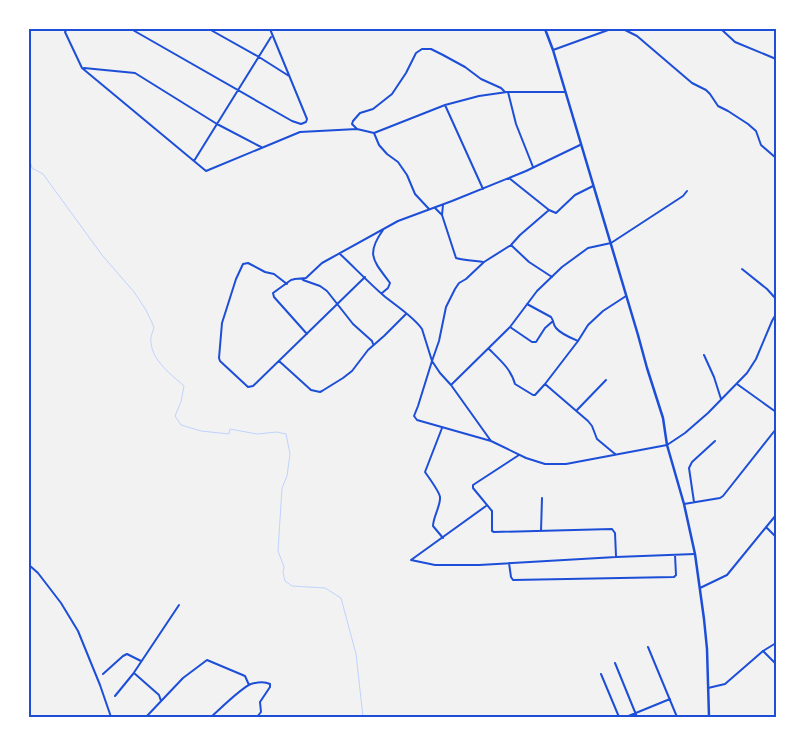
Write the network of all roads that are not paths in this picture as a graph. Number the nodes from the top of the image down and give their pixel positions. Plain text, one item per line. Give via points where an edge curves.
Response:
1 (67, 29) edge
2 (131, 29) edge
3 (209, 29) edge
4 (270, 29) edge
5 (545, 29) edge
6 (611, 29) edge
7 (623, 29) edge
8 (721, 29) edge
9 (272, 34) junction
10 (552, 50) junction
11 (259, 57) junction
12 (776, 59) edge
13 (82, 68) junction
14 (289, 76) junction
15 (238, 91) junction
16 (507, 92) junction
17 (565, 92) junction
18 (445, 105) junction
19 (217, 124) junction
20 (358, 129) junction
21 (374, 133) junction
22 (580, 145) junction
23 (262, 147) junction
24 (776, 158) edge
25 (194, 161) junction
26 (533, 167) junction
27 (509, 178) junction
28 (593, 186) junction
29 (483, 189) junction
30 (687, 191) dead end
31 (444, 205) junction
32 (435, 208) junction
33 (429, 210) junction
34 (549, 210) junction
35 (442, 215) junction
36 (384, 228) junction
37 (611, 243) junction
38 (511, 245) junction
39 (340, 254) junction
40 (484, 262) junction
41 (742, 269) dead end
42 (552, 277) junction
43 (364, 278) junction
44 (302, 279) junction
45 (286, 284) junction
46 (382, 294) junction
47 (626, 296) junction
48 (776, 299) edge
49 (337, 304) junction
50 (527, 304) junction
51 (406, 314) junction
52 (776, 314) edge
53 (553, 320) junction
54 (510, 327) junction
55 (307, 334) junction
56 (578, 341) junction
57 (373, 344) junction
58 (489, 349) junction
59 (704, 355) dead end
60 (279, 361) junction
61 (432, 361) junction
62 (606, 380) dead end
63 (545, 384) junction
64 (737, 384) junction
65 (451, 385) junction
66 (721, 399) junction
67 (577, 410) junction
68 (776, 412) edge
69 (442, 428) junction
70 (776, 429) edge
71 (491, 441) junction
72 (715, 441) dead end
73 (666, 445) junction
74 (519, 455) junction
75 (616, 455) junction
76 (542, 498) dead end
77 (694, 502) junction
78 (684, 504) junction
79 (487, 505) junction
80 (776, 515) edge
81 (766, 527) junction
82 (541, 531) junction
83 (776, 537) edge
84 (443, 538) junction
85 (695, 554) junction
86 (675, 555) junction
87 (616, 557) junction
88 (509, 563) junction
89 (29, 565) edge
90 (700, 588) junction
91 (179, 605) dead end
92 (776, 643) edge
93 (648, 647) dead end
94 (763, 652) junction
95 (141, 661) junction
96 (615, 663) dead end
97 (776, 664) edge
98 (134, 673) junction
99 (103, 674) dead end
100 (601, 674) dead end
101 (249, 684) junction
102 (708, 688) junction
103 (115, 696) dead end
104 (670, 699) junction
105 (161, 702) junction
106 (636, 713) junction
107 (111, 717) edge
108 (146, 717) edge
109 (211, 717) edge
110 (257, 717) edge
111 (620, 717) edge
112 (626, 717) edge
113 (637, 717) edge
114 (677, 717) edge
115 (708, 717) edge

1 - 13 street via 65,32
2 - 15 street
3 - 11 street
4 - 9 street
5 - 10 main road
6 - 10 street
7 - 24 street via 638,36 692,83 706,90 718,106 748,124 756,131 761,145
8 - 12 street via 735,42
9 - 11 street
9 - 14 street
10 - 17 main road
11 - 14 street
11 - 15 street
13 - 19 street via 135,73
13 - 25 street
14 - 15 street via 306,119 301,124
15 - 19 street
16 - 17 street
16 - 18 street
16 - 20 street via 443,55 422,49 416,53 392,94 373,109 360,113 352,124
16 - 26 street
17 - 22 main road
18 - 21 street
18 - 29 street
19 - 23 street
19 - 25 street
20 - 21 street
20 - 23 street via 300,132
21 - 33 street via 387,154 407,175 414,194
22 - 26 street
22 - 28 main road
23 - 25 street via 208,171
26 - 27 street
27 - 29 street
27 - 34 street
28 - 34 street via 575,195 556,213
28 - 37 main road
29 - 31 street
30 - 37 street
31 - 32 street
31 - 35 street
32 - 33 street
32 - 35 street
33 - 36 street
34 - 38 street
35 - 40 street via 456,258
36 - 39 street
36 - 46 street via 372,250 376,264 390,283
37 - 42 street via 584,250
37 - 47 main road
38 - 40 street
38 - 42 street
39 - 43 street
39 - 44 street
40 - 61 street via 459,283 451,297
41 - 48 street
42 - 50 street
43 - 46 street
43 - 49 street
44 - 45 street
44 - 49 street via 320,286
45 - 55 street via 272,295
45 - 60 street via 274,274 243,264 222,323 218,358 248,387
46 - 51 street
47 - 56 street via 593,320
47 - 73 main road via 663,418
49 - 55 street
49 - 57 street
50 - 53 street
50 - 54 street
51 - 57 street
51 - 61 street via 422,329
52 - 64 street via 756,359
53 - 54 street via 536,342
53 - 56 street via 557,330
54 - 58 street
55 - 60 street
56 - 63 street
57 - 60 street via 352,371 320,392 312,390
58 - 63 street via 509,368 515,384 533,395
58 - 65 street
59 - 66 street
61 - 65 street
61 - 69 street via 414,416
62 - 67 street
63 - 67 street
64 - 66 street
64 - 68 street
65 - 71 street
66 - 73 street via 695,425
67 - 75 street via 591,423 597,439
69 - 71 street
69 - 84 street via 425,472 440,494 433,526
70 - 77 street via 723,496
71 - 74 street
72 - 77 street via 692,462
73 - 75 street
73 - 78 main road
74 - 75 street via 555,465
74 - 79 street via 474,485
76 - 82 street
77 - 78 street
78 - 85 main road
79 - 82 street via 492,514 491,529 494,532
79 - 84 street
80 - 81 street
81 - 83 street
81 - 90 street via 727,575
82 - 87 street via 612,529
84 - 88 street via 412,560 435,565
85 - 86 street
85 - 90 main road
86 - 87 street
86 - 88 street via 674,577 513,580
87 - 88 street
89 - 107 street via 61,603 78,631
90 - 102 main road
91 - 95 street
92 - 94 street
93 - 104 street
94 - 97 street
94 - 102 street via 729,681
95 - 98 street
95 - 99 street via 127,654
96 - 106 street
98 - 103 street
98 - 105 street via 159,695
100 - 111 street
101 - 105 street via 245,676 207,660 183,678
101 - 109 street
101 - 110 street via 270,684 260,702 261,712
102 - 115 main road
104 - 106 street
104 - 114 street
105 - 108 street
106 - 112 street
106 - 113 street

